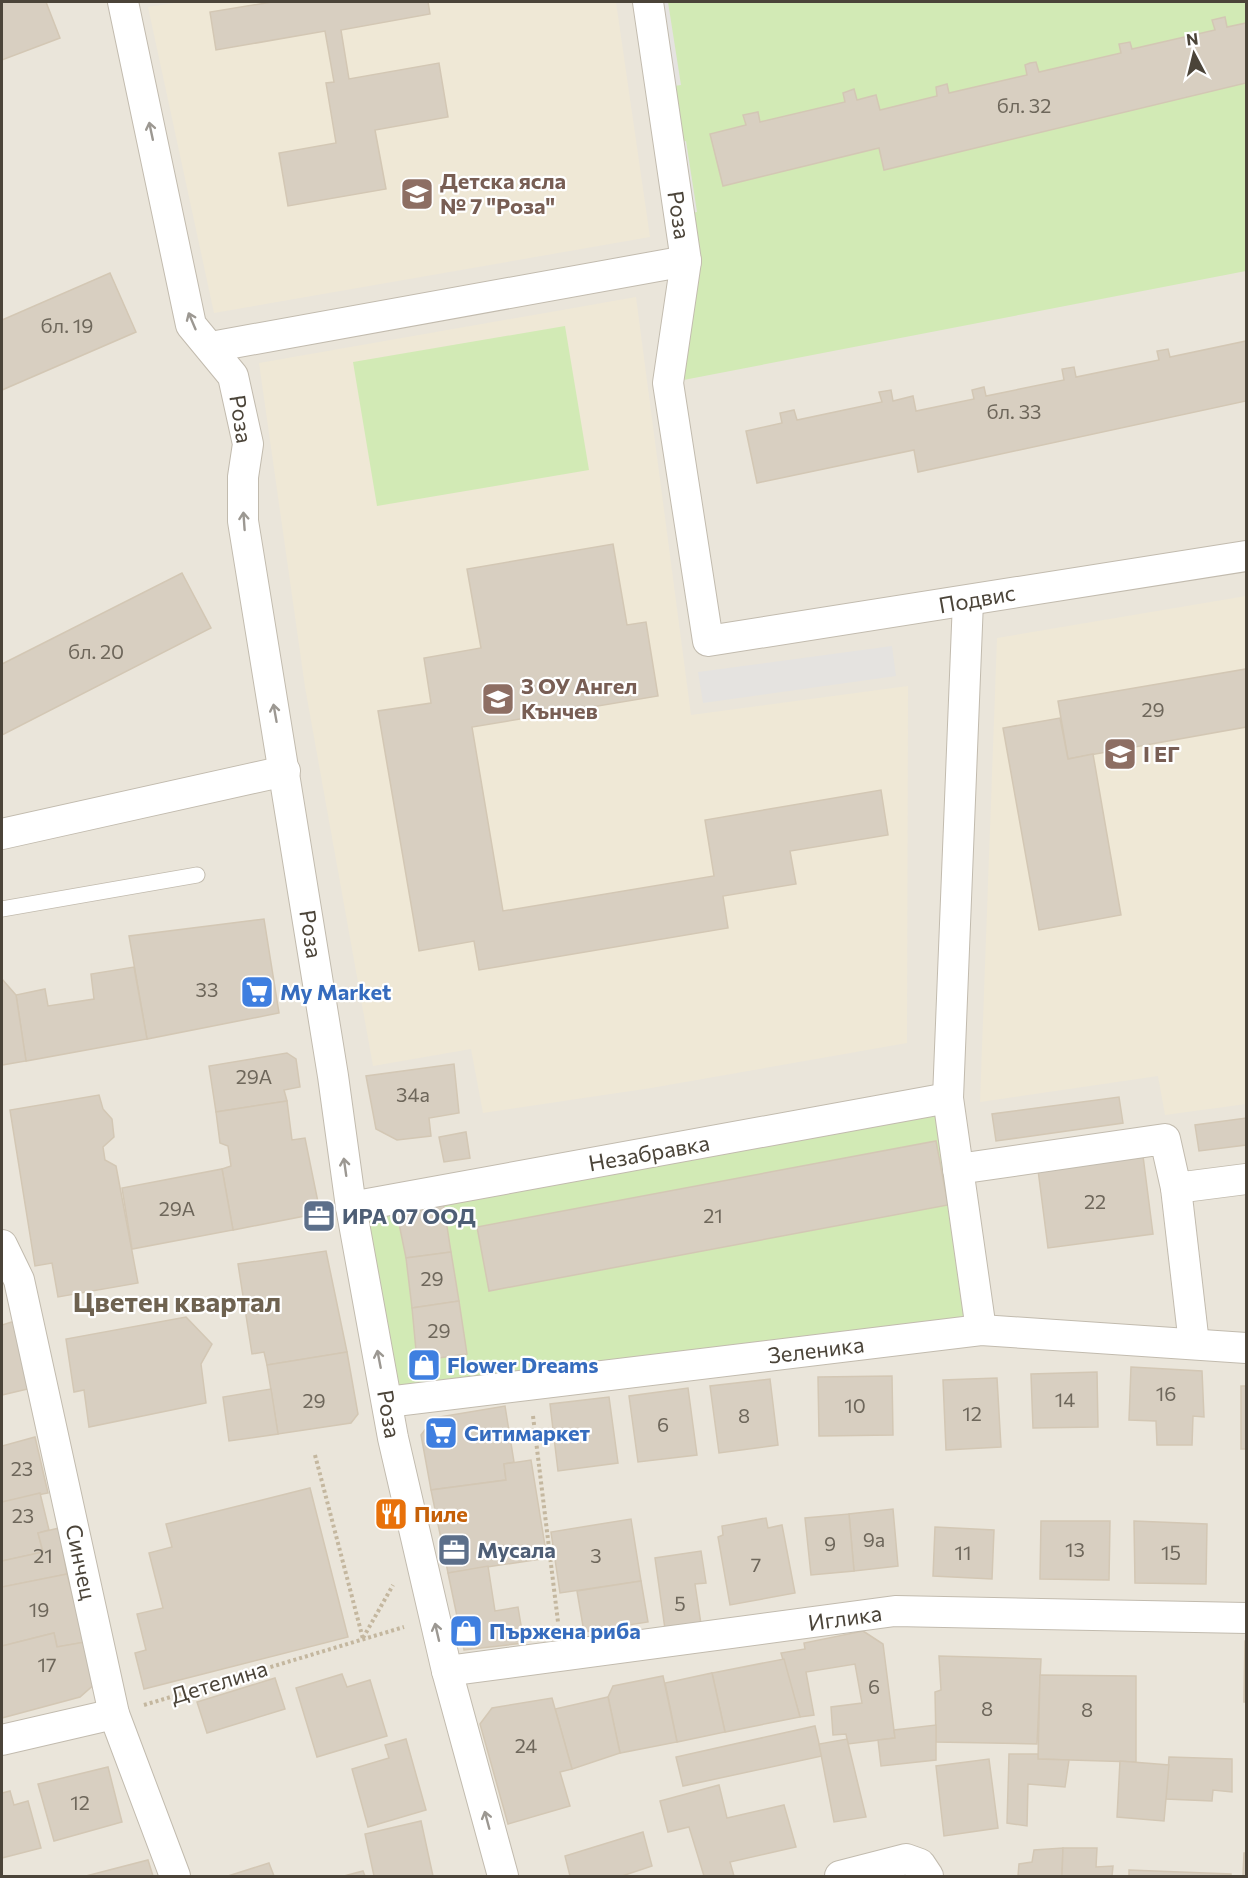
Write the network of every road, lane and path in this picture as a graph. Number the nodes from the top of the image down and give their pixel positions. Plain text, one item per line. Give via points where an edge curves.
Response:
1 (123, 2) edge
2 (648, 2) edge
3 (686, 261) junction
4 (211, 347) junction
5 (1246, 556) edge
6 (968, 602) junction
7 (708, 641) joint
8 (285, 771) junction
9 (2, 834) edge
10 (197, 875) dead end
11 (2, 909) edge
12 (948, 1098) junction
13 (957, 1169) junction
14 (1246, 1179) edge
15 (1176, 1188) junction
16 (351, 1207) junction
17 (2, 1245) edge
18 (981, 1330) junction
19 (1194, 1344) junction
20 (1246, 1348) edge
21 (529, 1385) junction
22 (387, 1402) junction
23 (315, 1455) dead end
24 (417, 1542) junction
25 (1246, 1618) edge
26 (434, 1619) junction
27 (363, 1639) junction
28 (563, 1656) junction
29 (447, 1671) junction
30 (114, 1714) junction
31 (2, 1740) edge
32 (175, 1876) edge
33 (503, 1876) edge
34 (840, 1876) edge
35 (928, 1876) edge

4 -> 1 street, Роза via 191,325
2 - 3 street, Роза
3 - 4 street
3 - 7 street, Роза via 668,383
8 -> 4 street, Роза via 243,521 248,444 233,376
5 - 6 street, Подвис
6 - 7 street, Подвис
6 - 12 street
8 - 9 street
16 -> 8 street, Роза
10 - 11 lane
12 - 13 street
12 - 16 street, Незабравка
13 - 15 street via 1165,1139
13 - 18 street
14 - 15 street
15 - 19 street
22 -> 16 street, Роза
17 - 30 street, Синчец via 19,1280
18 - 19 street, Зеленика
18 - 21 street, Зеленика
19 - 20 street, Зеленика
21 - 22 street, Зеленика
21 - 28 path
22 - 24 street, Роза
23 - 27 path
24 - 26 street, Роза
24 - 27 path
25 - 28 street, Иглика via 895,1611
26 - 27 path, Детелина
29 -> 26 street, Роза
27 - 30 path, Детелина
28 - 29 street, Иглика
33 -> 29 street, Роза
30 - 31 street
30 - 32 street, Синчец
34 - 35 street via 906,1859 920,1864

